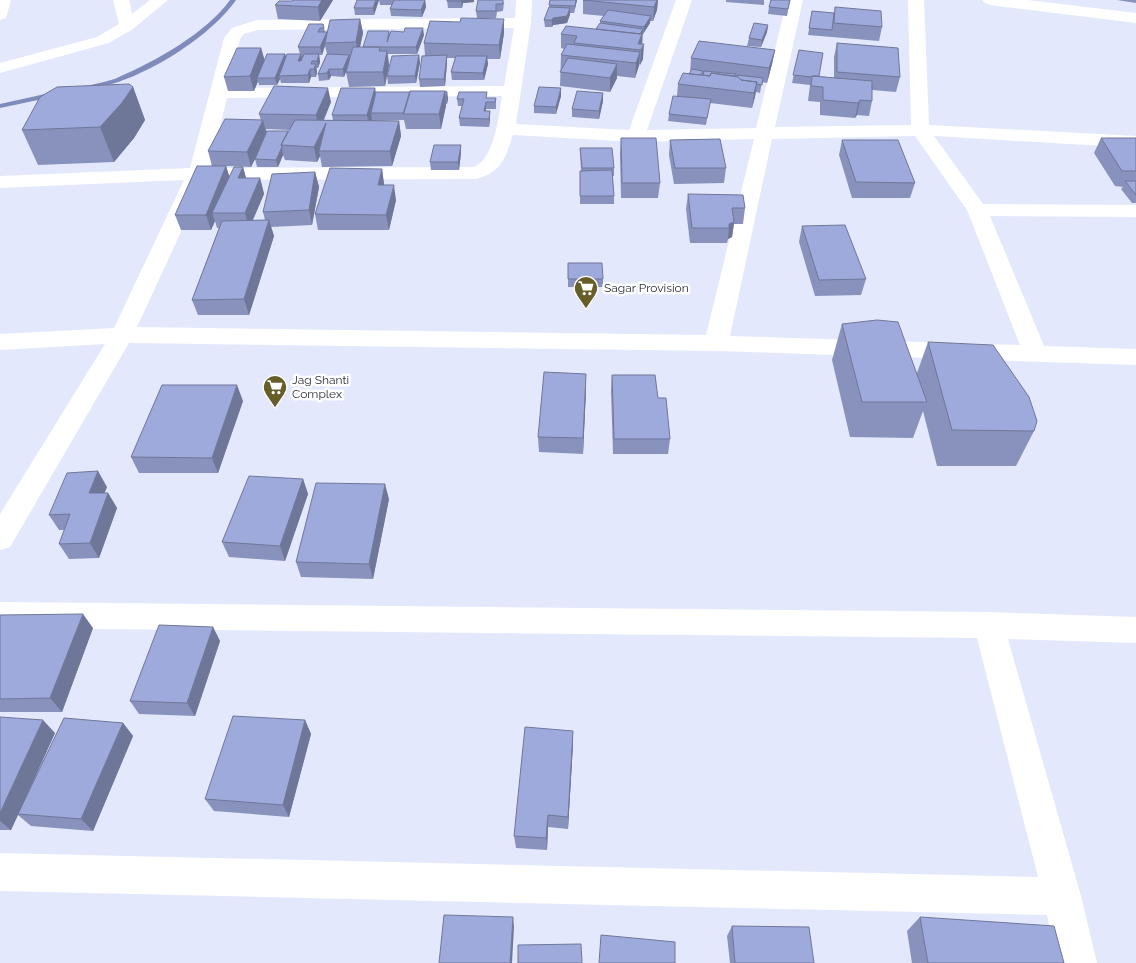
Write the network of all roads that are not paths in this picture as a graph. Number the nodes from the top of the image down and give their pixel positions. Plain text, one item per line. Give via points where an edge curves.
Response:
1 (3, 0) edge
2 (121, 0) edge
3 (160, 0) edge
4 (524, 0) edge
5 (684, 0) edge
6 (795, 0) edge
7 (916, 0) edge
8 (990, 0) edge
9 (0, 15) edge
10 (1136, 18) edge
11 (523, 23) junction
12 (127, 26) junction
13 (0, 68) edge
14 (512, 91) junction
15 (219, 93) junction
16 (506, 129) junction
17 (920, 130) junction
18 (764, 132) junction
19 (636, 136) junction
20 (1136, 142) edge
21 (197, 174) junction
22 (0, 182) edge
23 (976, 210) junction
24 (1136, 211) edge
25 (122, 334) junction
26 (0, 342) edge
27 (716, 343) junction
28 (1036, 353) junction
29 (1136, 357) edge
30 (0, 540) edge
31 (0, 615) edge
32 (989, 625) junction
33 (1136, 630) edge
34 (0, 872) edge
35 (1062, 896) junction
36 (1077, 963) edge

1 - 9 street
2 - 12 street
3 - 12 street
4 - 11 street
5 - 19 street
6 - 18 street
7 - 17 street
8 - 10 street
11 - 14 street
11 - 15 street via 246,27 232,38
12 - 13 street via 103,40
14 - 15 street
14 - 16 street
15 - 21 street
16 - 19 street
16 - 21 street via 494,161 476,173
17 - 18 street
17 - 20 street
17 - 23 street
18 - 19 street
18 - 27 street
21 - 22 street
21 - 25 street
23 - 24 street
23 - 28 street
25 - 26 street
25 - 27 street
25 - 30 street
27 - 28 street
28 - 29 street
31 - 32 street
32 - 33 street
32 - 35 street
34 - 35 street
35 - 36 street

